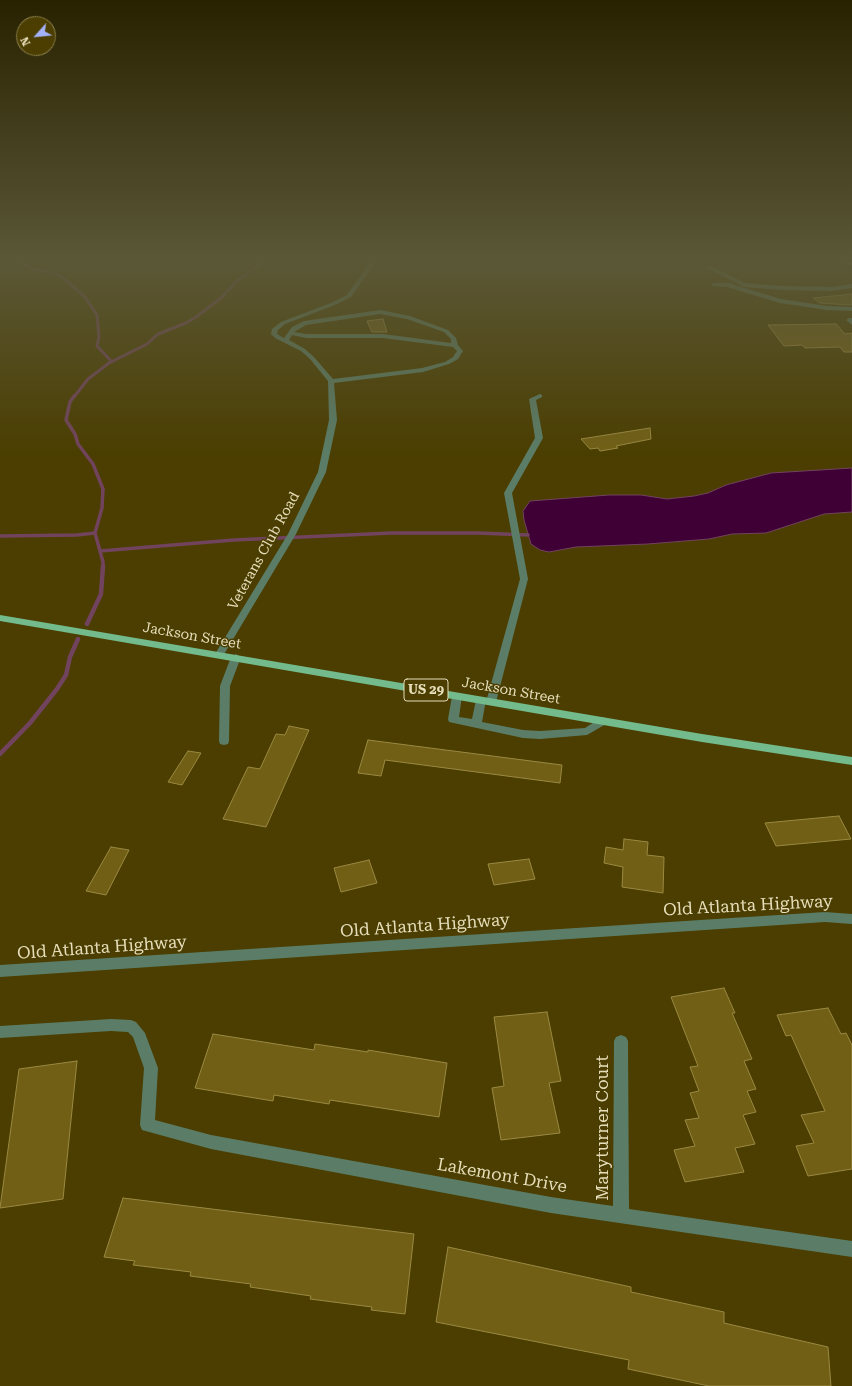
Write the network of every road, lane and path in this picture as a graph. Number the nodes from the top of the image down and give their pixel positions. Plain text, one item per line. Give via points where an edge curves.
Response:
1 (279, 327) edge
2 (297, 327) edge
3 (434, 327) edge
4 (290, 333) junction
5 (286, 341) junction
6 (455, 344) junction
7 (331, 381) junction
8 (540, 396) dead end
9 (0, 618) edge
10 (220, 654) junction
11 (236, 657) junction
12 (457, 696) junction
13 (486, 701) junction
14 (602, 721) junction
15 (476, 724) junction
16 (224, 741) dead end
17 (852, 761) edge
18 (852, 919) edge
19 (0, 972) edge
20 (0, 1032) edge
21 (621, 1041) dead end
22 (621, 1215) junction
23 (852, 1249) edge

1 - 5 street via 274,334
2 - 4 street
3 - 6 street via 446,331 454,339
4 - 5 street
4 - 6 street via 306,336 383,336
5 - 7 street via 303,350
6 - 7 street via 460,352 447,363 423,370
7 - 10 street, Veterans Club Road via 334,420 322,472 292,534
8 - 13 street via 532,399 539,438 508,493 524,579
9 - 10 main road, Jackson Street / US 29
10 - 11 main road, Jackson Street / US 29
11 - 12 main road, Jackson Street / US 29
11 - 16 street via 225,686
12 - 13 main road, Jackson Street / US 29
12 - 15 street via 453,719
13 - 14 main road, Jackson Street / US 29
13 - 15 street
14 - 15 street via 587,730 540,735
14 - 17 main road, Jackson Street / US 29
18 - 19 street, Old Atlanta Highway via 825,917
20 - 22 street, Lakemont Drive via 131,1026 138,1033 151,1068 148,1125 219,1144
21 - 22 street, Maryturner Court
22 - 23 street, Lakemont Drive

